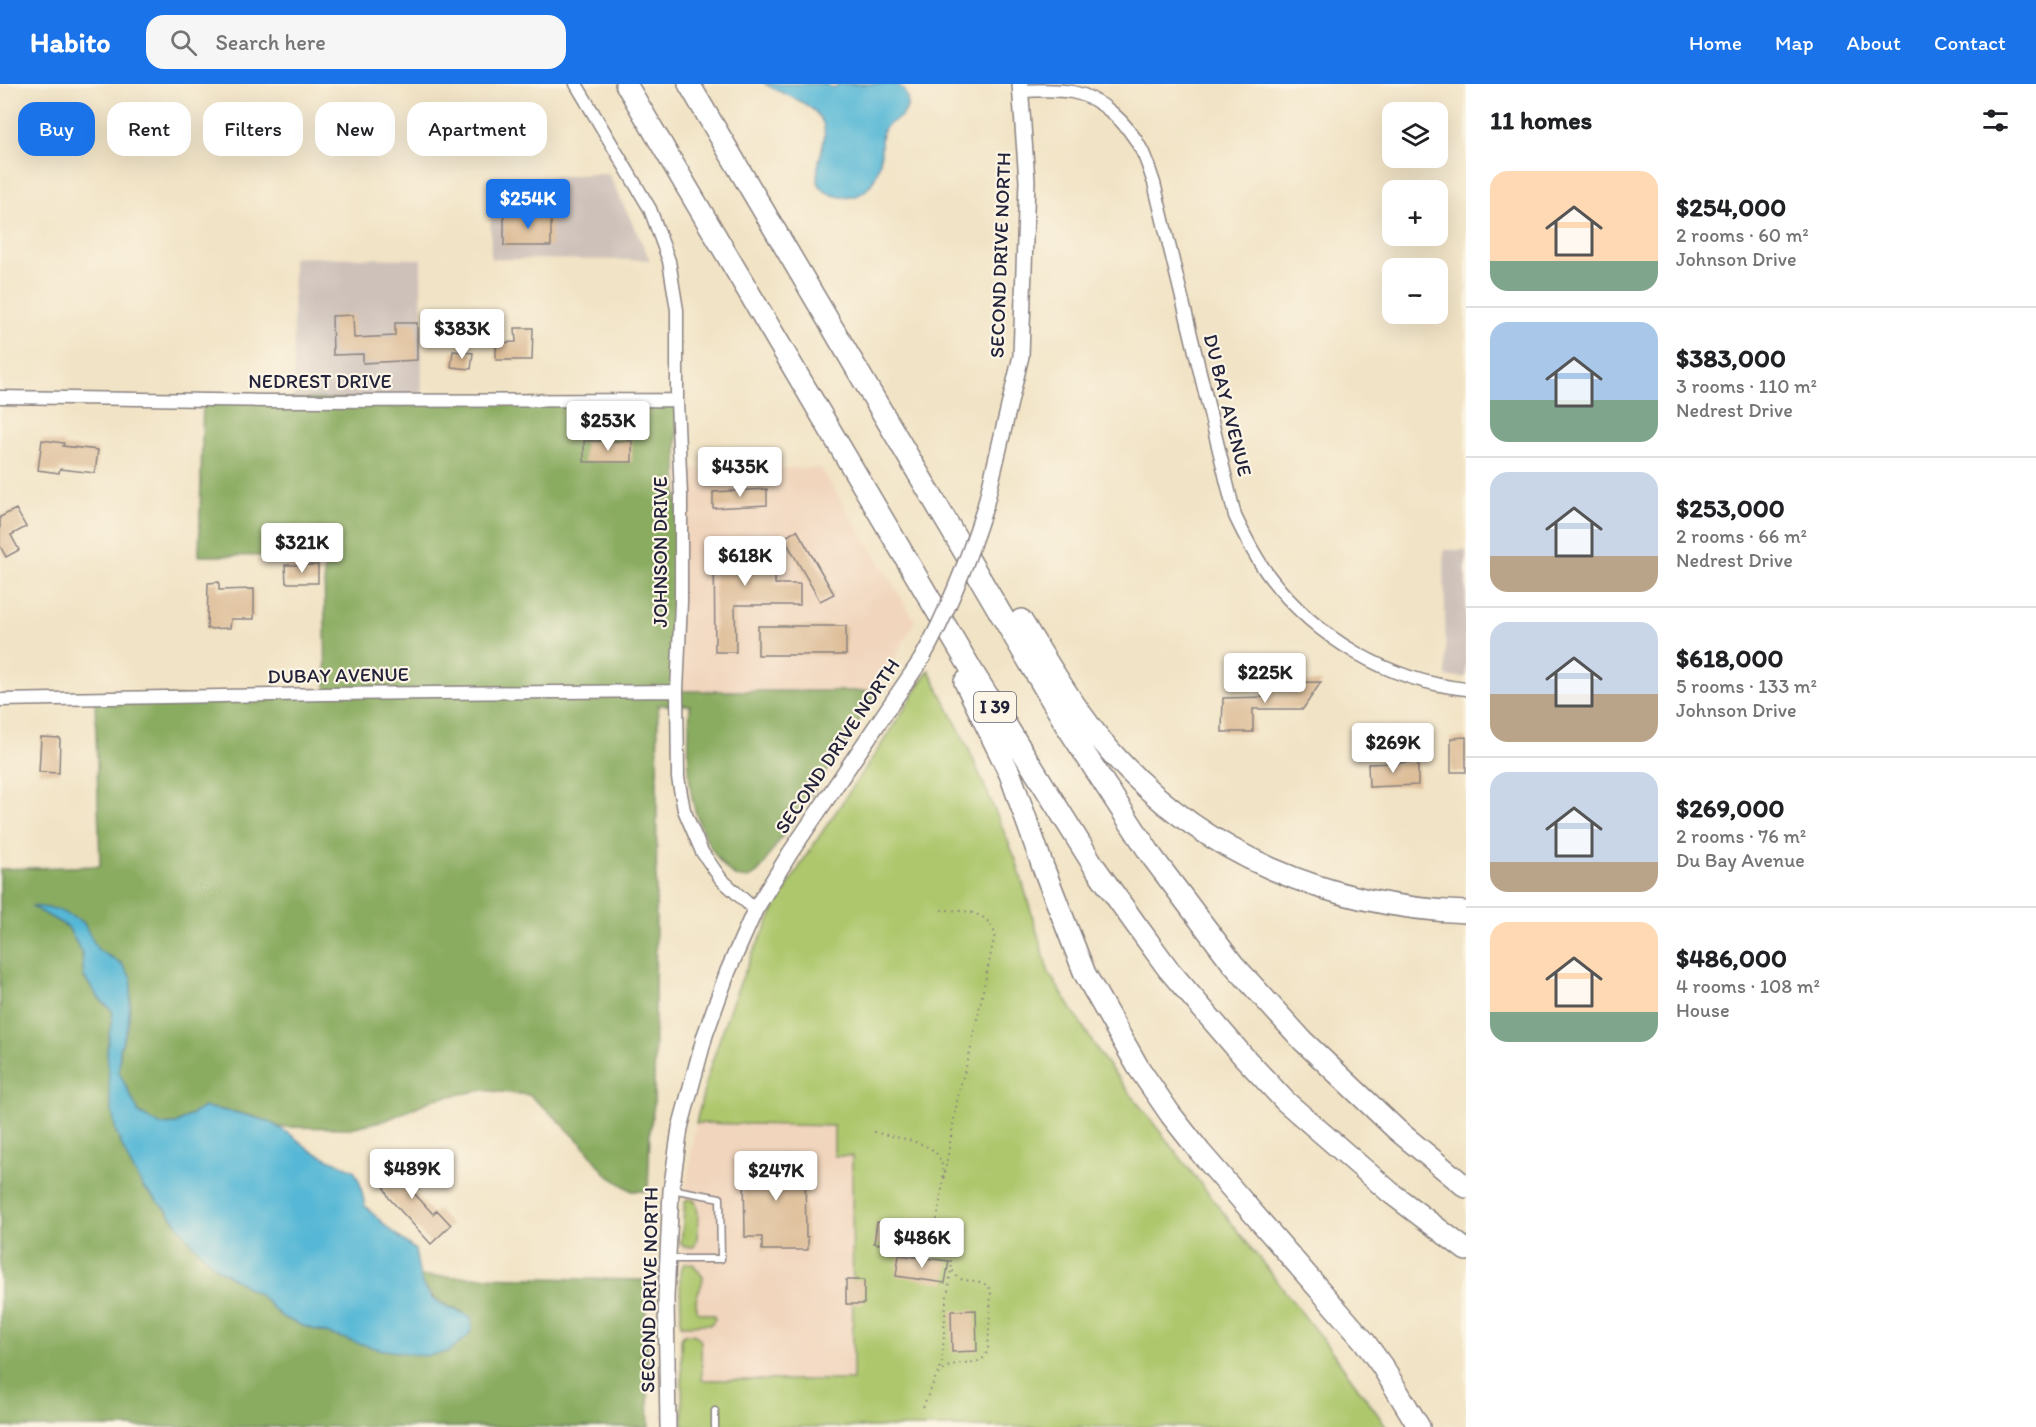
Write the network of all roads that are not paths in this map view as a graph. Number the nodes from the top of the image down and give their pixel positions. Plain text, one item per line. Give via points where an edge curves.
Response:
1 (576, 84) edge
2 (626, 84) edge
3 (689, 84) edge
4 (1021, 87) edge
5 (0, 396) edge
6 (677, 400) junction
7 (963, 550) junction
8 (948, 627) junction
9 (1466, 689) edge
10 (677, 691) junction
11 (0, 700) edge
12 (755, 910) junction
13 (1466, 912) edge
14 (1466, 1187) edge
15 (671, 1189) junction
16 (1466, 1250) edge
17 (667, 1259) junction
18 (715, 1411) dead end
19 (668, 1427) edge
20 (715, 1427) edge
21 (1419, 1427) edge

1 - 6 street, JOHNSON DRIVE via 650,209 669,261 676,309
2 - 8 highway, I 39
3 - 7 highway, I 39
4 - 9 street, DU BAY AVENUE via 1075,92 1090,99 1120,120 1142,150 1154,183 1235,516 1268,575 1314,624 1360,656 1423,681
4 - 12 street, SECOND DRIVE NORTH, bridge via 1027,181 1021,356 976,537 948,608 921,660
5 - 6 street, NEDREST DRIVE via 272,401
6 - 10 street, JOHNSON DRIVE via 681,602
7 - 13 highway via 990,573 1110,751 1188,821 1254,861 1332,892 1413,909
7 - 14 highway, I 39 via 1081,748 1153,858 1233,964 1302,1041 1397,1130
8 - 16 highway, I 39 via 1094,866 1169,970 1286,1101 1391,1193
8 - 21 highway via 957,664 1010,774 1069,935 1109,1018 1171,1115 1364,1341
10 - 11 street, DUBAY AVENUE
10 - 12 street, JOHNSON DRIVE via 678,778 684,810 702,852 721,879
12 - 15 street, SECOND DRIVE NORTH via 705,1035 680,1128
15 - 17 street, SECOND DRIVE NORTH
15 - 17 lane via 720,1198 721,1259
17 - 19 street, SECOND DRIVE NORTH
18 - 20 lane

